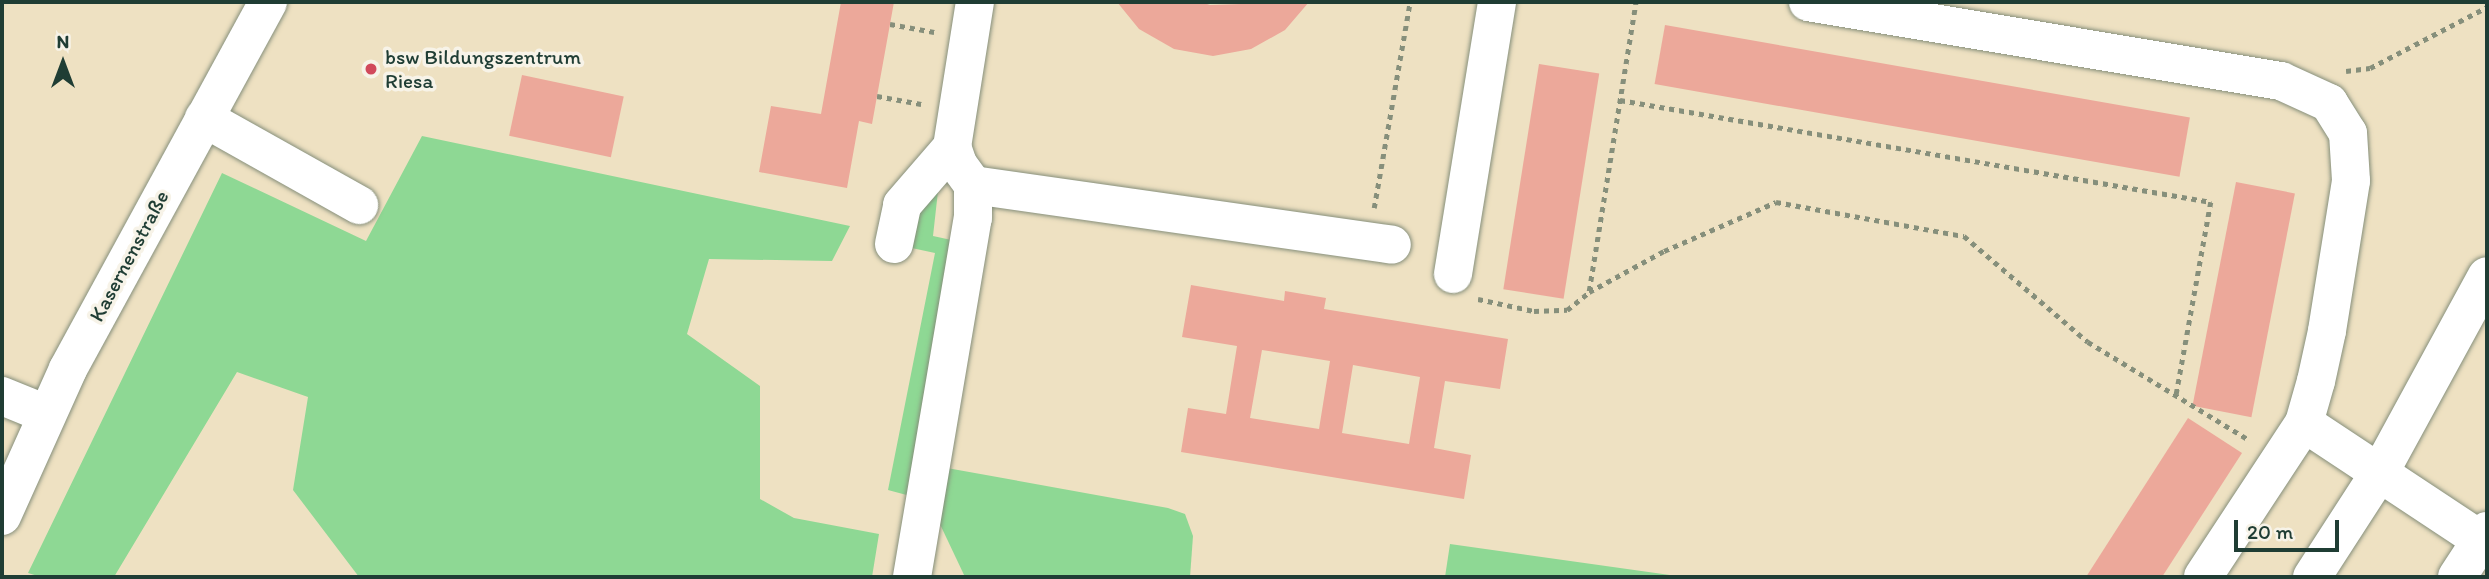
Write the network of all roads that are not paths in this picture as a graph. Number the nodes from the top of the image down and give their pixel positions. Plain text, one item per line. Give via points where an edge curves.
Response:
1 (268, 2) edge
2 (1497, 2) edge
3 (1808, 2) edge
4 (972, 20) edge
5 (204, 118) junction
6 (955, 129) junction
7 (973, 185) junction
8 (359, 205) dead end
9 (1381, 243) road end
10 (894, 244) dead end
11 (1453, 274) road end
12 (2487, 276) edge
13 (2, 396) edge
14 (46, 414) junction
15 (2304, 423) junction
16 (2380, 472) junction
17 (2, 516) edge
18 (2484, 536) edge
19 (912, 577) edge
20 (2203, 577) edge
21 (2312, 577) edge
22 (2457, 577) edge

1 - 5 street, Kasernenstraße
2 - 11 street
3 - 15 street via 2281,81 2329,103 2348,133 2351,181 2327,331
4 - 6 street
5 - 8 street
5 - 14 street, Kasernenstraße
6 - 7 street via 958,164
6 - 10 street via 902,205
7 - 9 street
7 - 19 street via 973,218
12 - 16 street
13 - 14 street
14 - 17 street, Kasernenstraße
15 - 16 street
15 - 20 street
16 - 18 street
16 - 21 street
18 - 22 street

